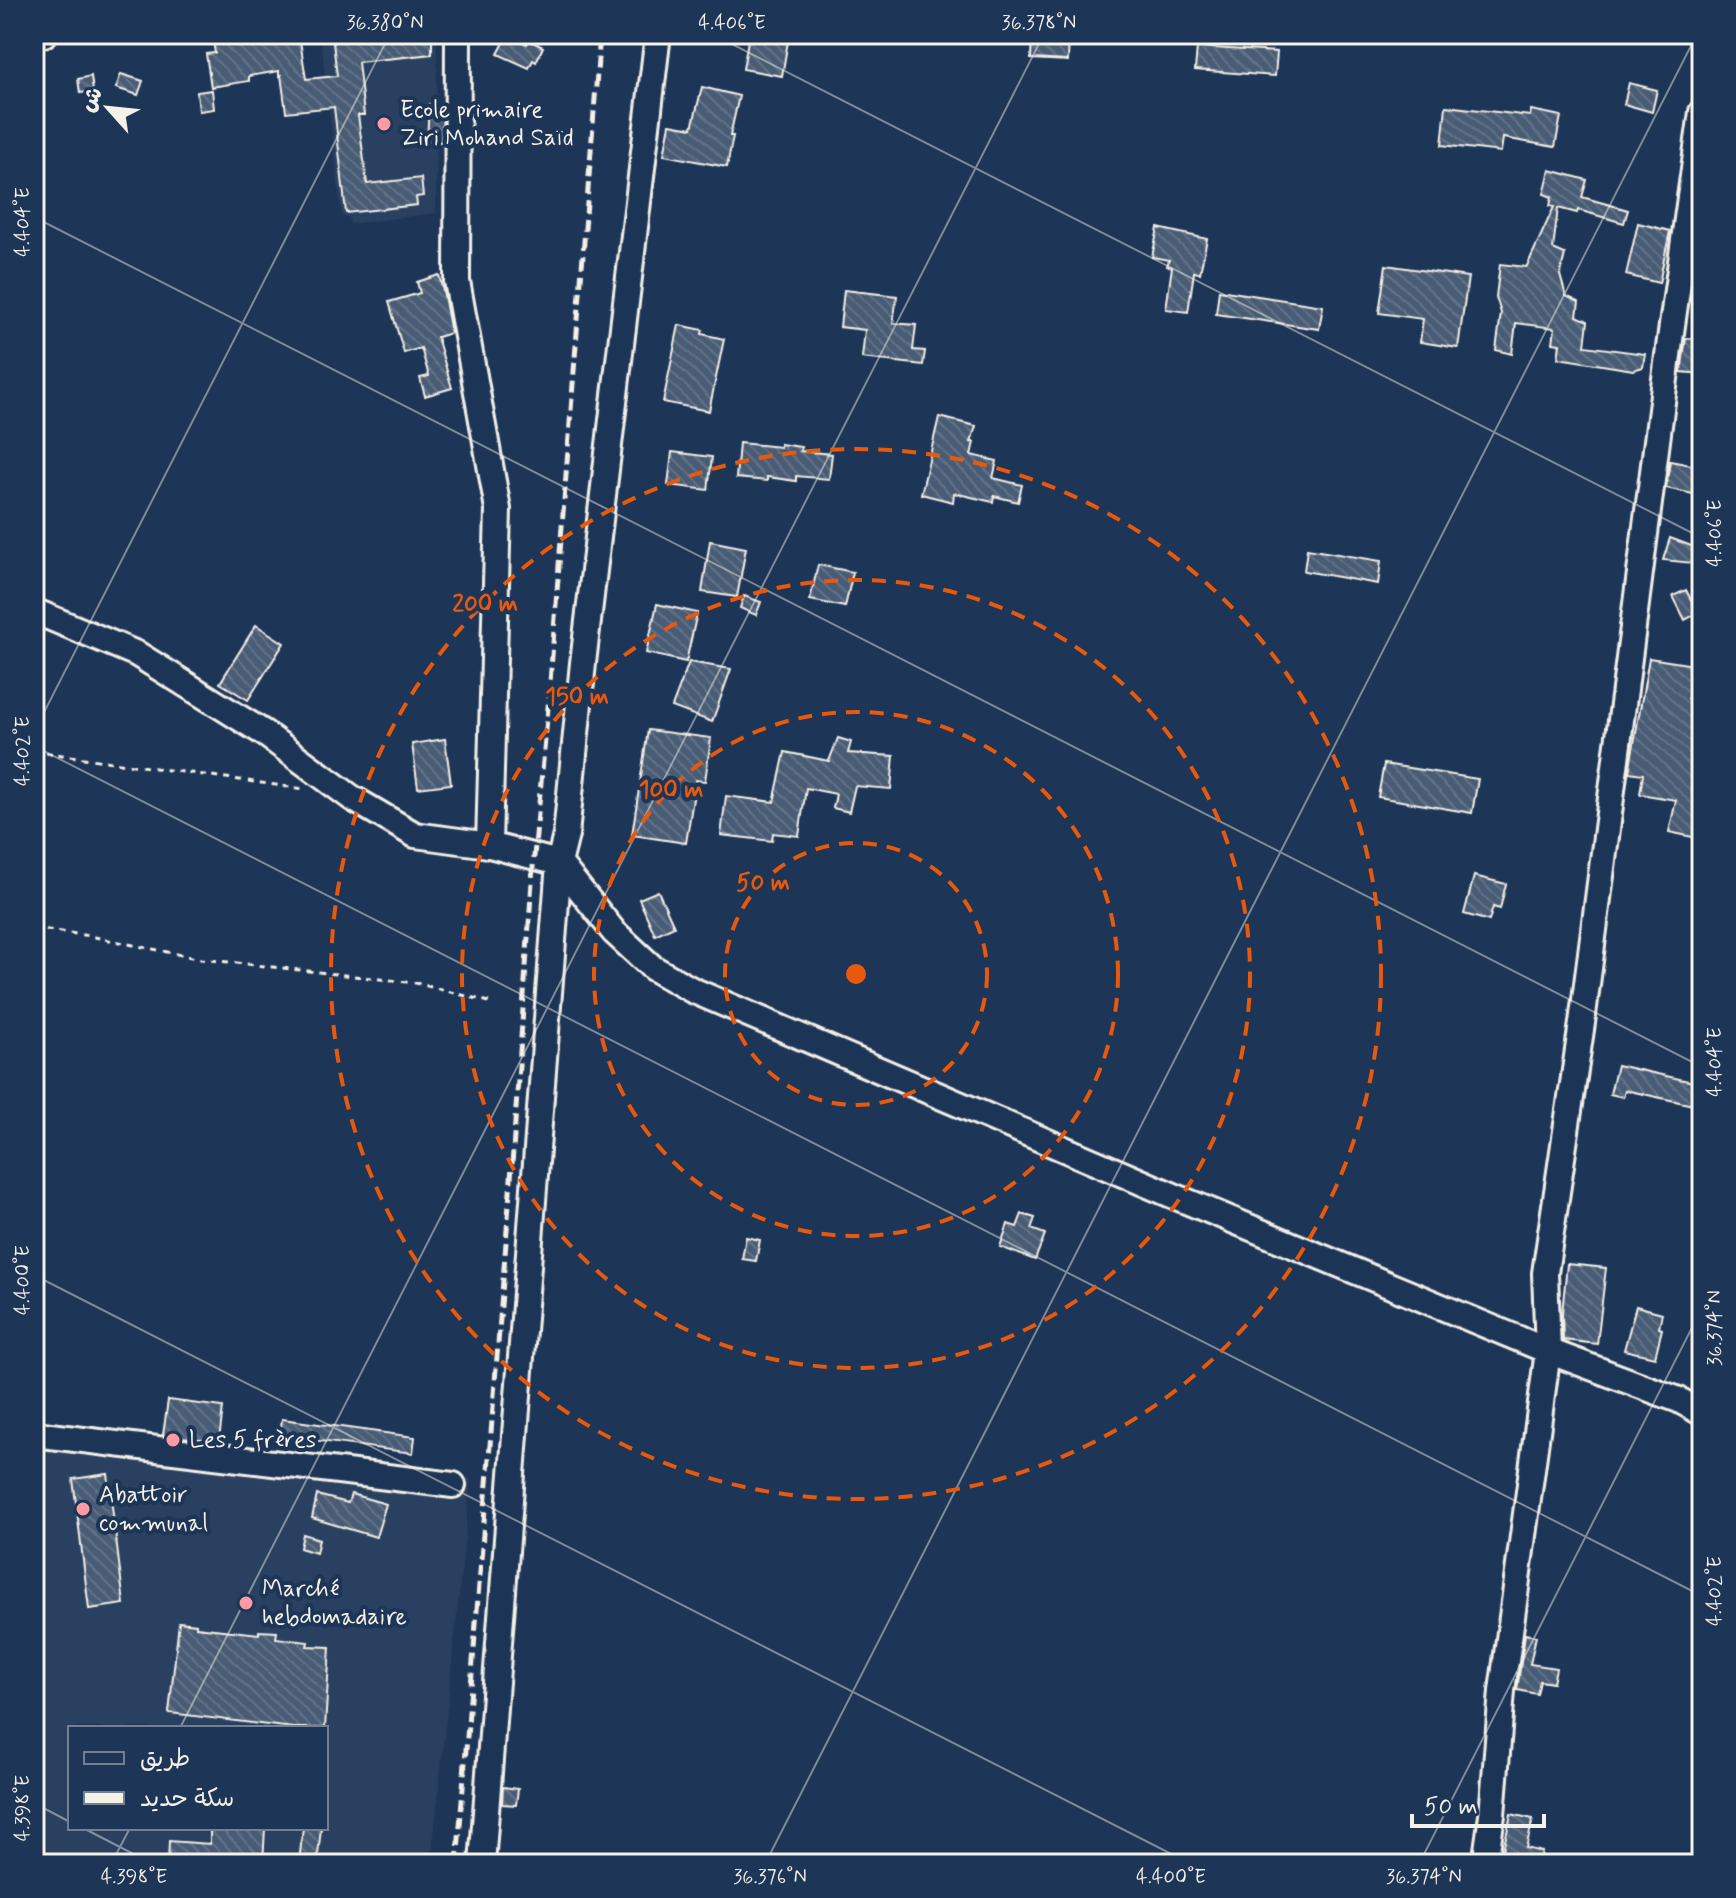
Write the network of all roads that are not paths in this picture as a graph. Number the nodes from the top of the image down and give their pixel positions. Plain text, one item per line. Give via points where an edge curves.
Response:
1 (44, 34) edge
2 (458, 34) edge
3 (658, 34) edge
4 (34, 35) edge
5 (1702, 112) edge
6 (34, 611) edge
7 (489, 845) junction
8 (559, 863) junction
9 (1548, 1351) junction
10 (1702, 1413) edge
11 (34, 1434) edge
12 (453, 1485) dead end
13 (484, 1839) junction
14 (482, 1864) edge
15 (498, 1864) edge
16 (1485, 1864) edge

1 - 4 street
2 - 7 street via 457,281 498,509
3 - 8 street
5 - 9 street via 1545,1273
6 - 7 street via 137,654 415,835
7 - 8 street
8 - 9 street via 614,932 653,968 692,990
8 - 13 street
9 - 10 street
9 - 16 street via 1502,1691
11 - 12 street
13 - 14 street
13 - 15 street

